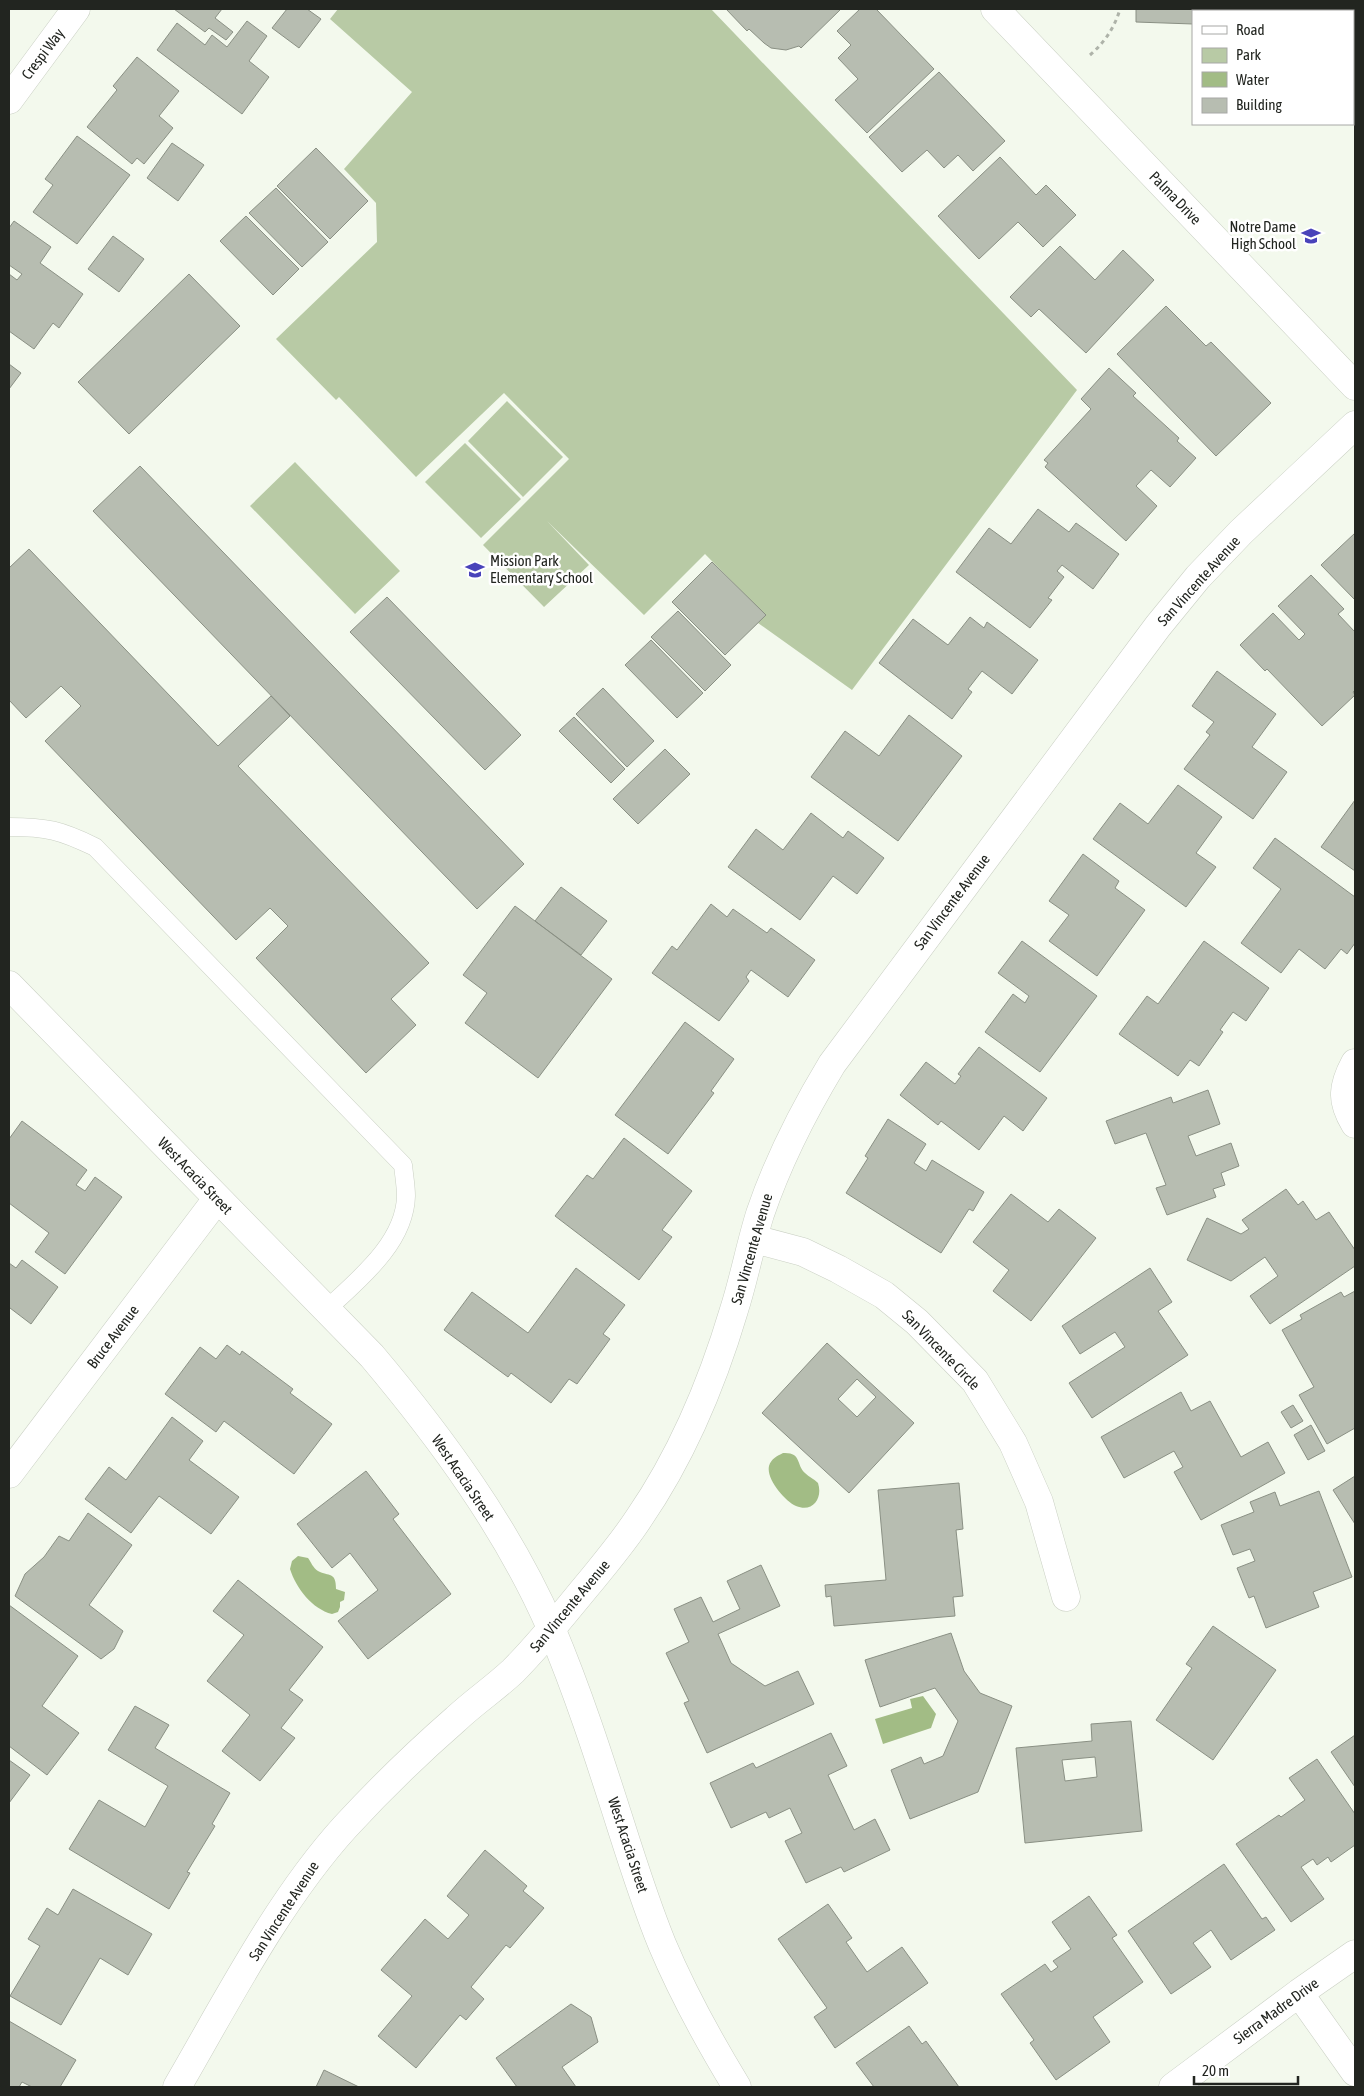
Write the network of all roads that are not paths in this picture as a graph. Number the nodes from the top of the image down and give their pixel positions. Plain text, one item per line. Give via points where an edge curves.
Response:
1 (76, 9) edge
2 (996, 9) edge
3 (9, 100) edge
4 (1355, 386) edge
5 (1355, 425) edge
6 (9, 827) edge
7 (9, 985) edge
8 (1355, 1064) edge
9 (1355, 1124) edge
10 (217, 1199) junction
11 (754, 1239) junction
12 (327, 1309) junction
13 (9, 1474) edge
14 (1066, 1597) dead end
15 (552, 1630) junction
16 (1355, 1954) edge
17 (1299, 1993) junction
18 (1355, 2072) edge
19 (177, 2087) edge
20 (737, 2087) edge
21 (1173, 2087) edge

1 - 3 street, Crespi Way
2 - 4 street, Palma Drive
5 - 11 street, San Vincente Avenue via 1198,577 1158,626 832,1064 804,1110 770,1189
6 - 12 lane via 39,827 67,833 95,847 403,1165 406,1196 401,1220 391,1242
7 - 10 street, West Acacia Street
8 - 9 street via 1344,1093 1345,1104
10 - 12 street, West Acacia Street
10 - 13 street, Bruce Avenue
11 - 14 street, San Vincente Circle via 803,1252 884,1295 975,1380 1013,1443 1039,1502
11 - 15 street, San Vincente Avenue via 715,1372 685,1440 619,1548
12 - 15 street, West Acacia Street via 412,1403 454,1461 533,1588
15 - 19 street, San Vincente Avenue via 511,1672 397,1772 311,1868
15 - 20 street, West Acacia Street via 589,1725 662,1944 702,2030
16 - 17 street, Sierra Madre Drive
17 - 18 street
17 - 21 street, Sierra Madre Drive

